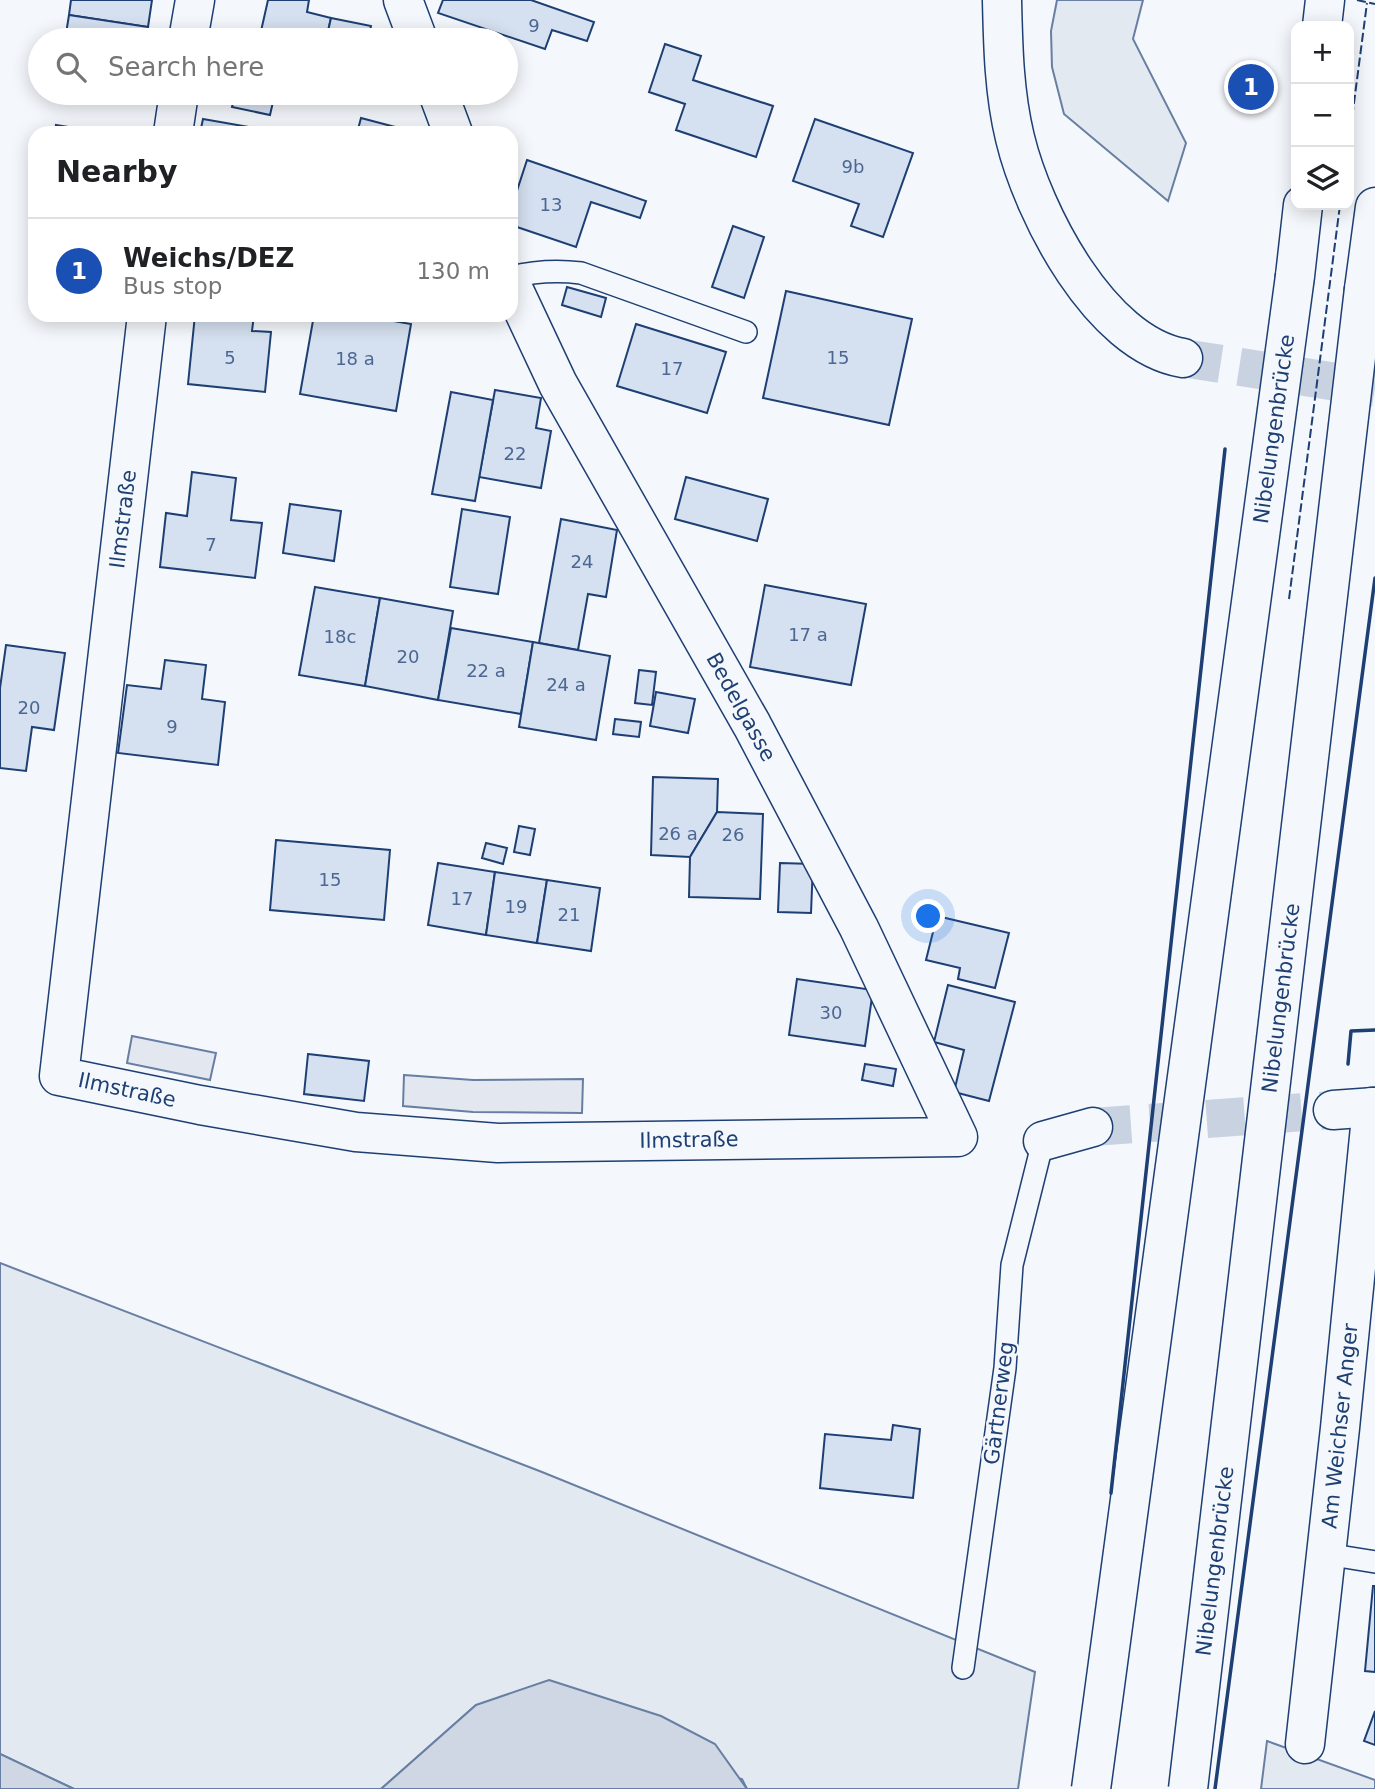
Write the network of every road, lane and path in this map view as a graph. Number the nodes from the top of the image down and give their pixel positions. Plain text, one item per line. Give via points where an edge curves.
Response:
1 (195, 0) edge
2 (403, 0) edge
3 (1002, 0) edge
4 (1325, 0) edge
5 (1323, 21) edge
6 (190, 28) edge
7 (414, 28) edge
8 (177, 105) edge
9 (442, 105) edge
10 (174, 126) edge
11 (450, 126) edge
12 (1375, 207) edge
13 (1302, 210) edge
14 (518, 275) edge
15 (518, 299) edge
16 (146, 322) edge
17 (746, 331) dead end
18 (1183, 358) tunnel mouth
19 (1373, 1107) edge
20 (1333, 1110) tunnel mouth
21 (1093, 1127) tunnel mouth
22 (958, 1137) joint
23 (1043, 1141) joint
24 (1326, 1554) junction
25 (1375, 1562) edge
26 (963, 1668) dead end
27 (1305, 1744) dead end
28 (1091, 1789) edge
29 (1188, 1789) edge

1 - 6 street
2 - 7 street
3 - 18 street via 1004,72 1015,138 1032,192 1066,259 1097,301 1145,346
4 - 5 street
8 - 10 street
9 - 11 street
12 - 29 street, Nibelungenbrücke, bridge
13 - 28 street, Nibelungenbrücke, bridge
14 - 17 lane via 559,270 581,273
15 - 22 street, Bedelgasse via 558,384 752,725 859,928
16 - 22 street, Ilmstraße via 59,1076 356,1132 498,1143
19 - 20 street
19 - 24 street, Am Weichser Anger
21 - 23 street
23 - 26 lane, Gärtnerweg via 1012,1265 1005,1368
24 - 25 lane
24 - 27 street, Am Weichser Anger

